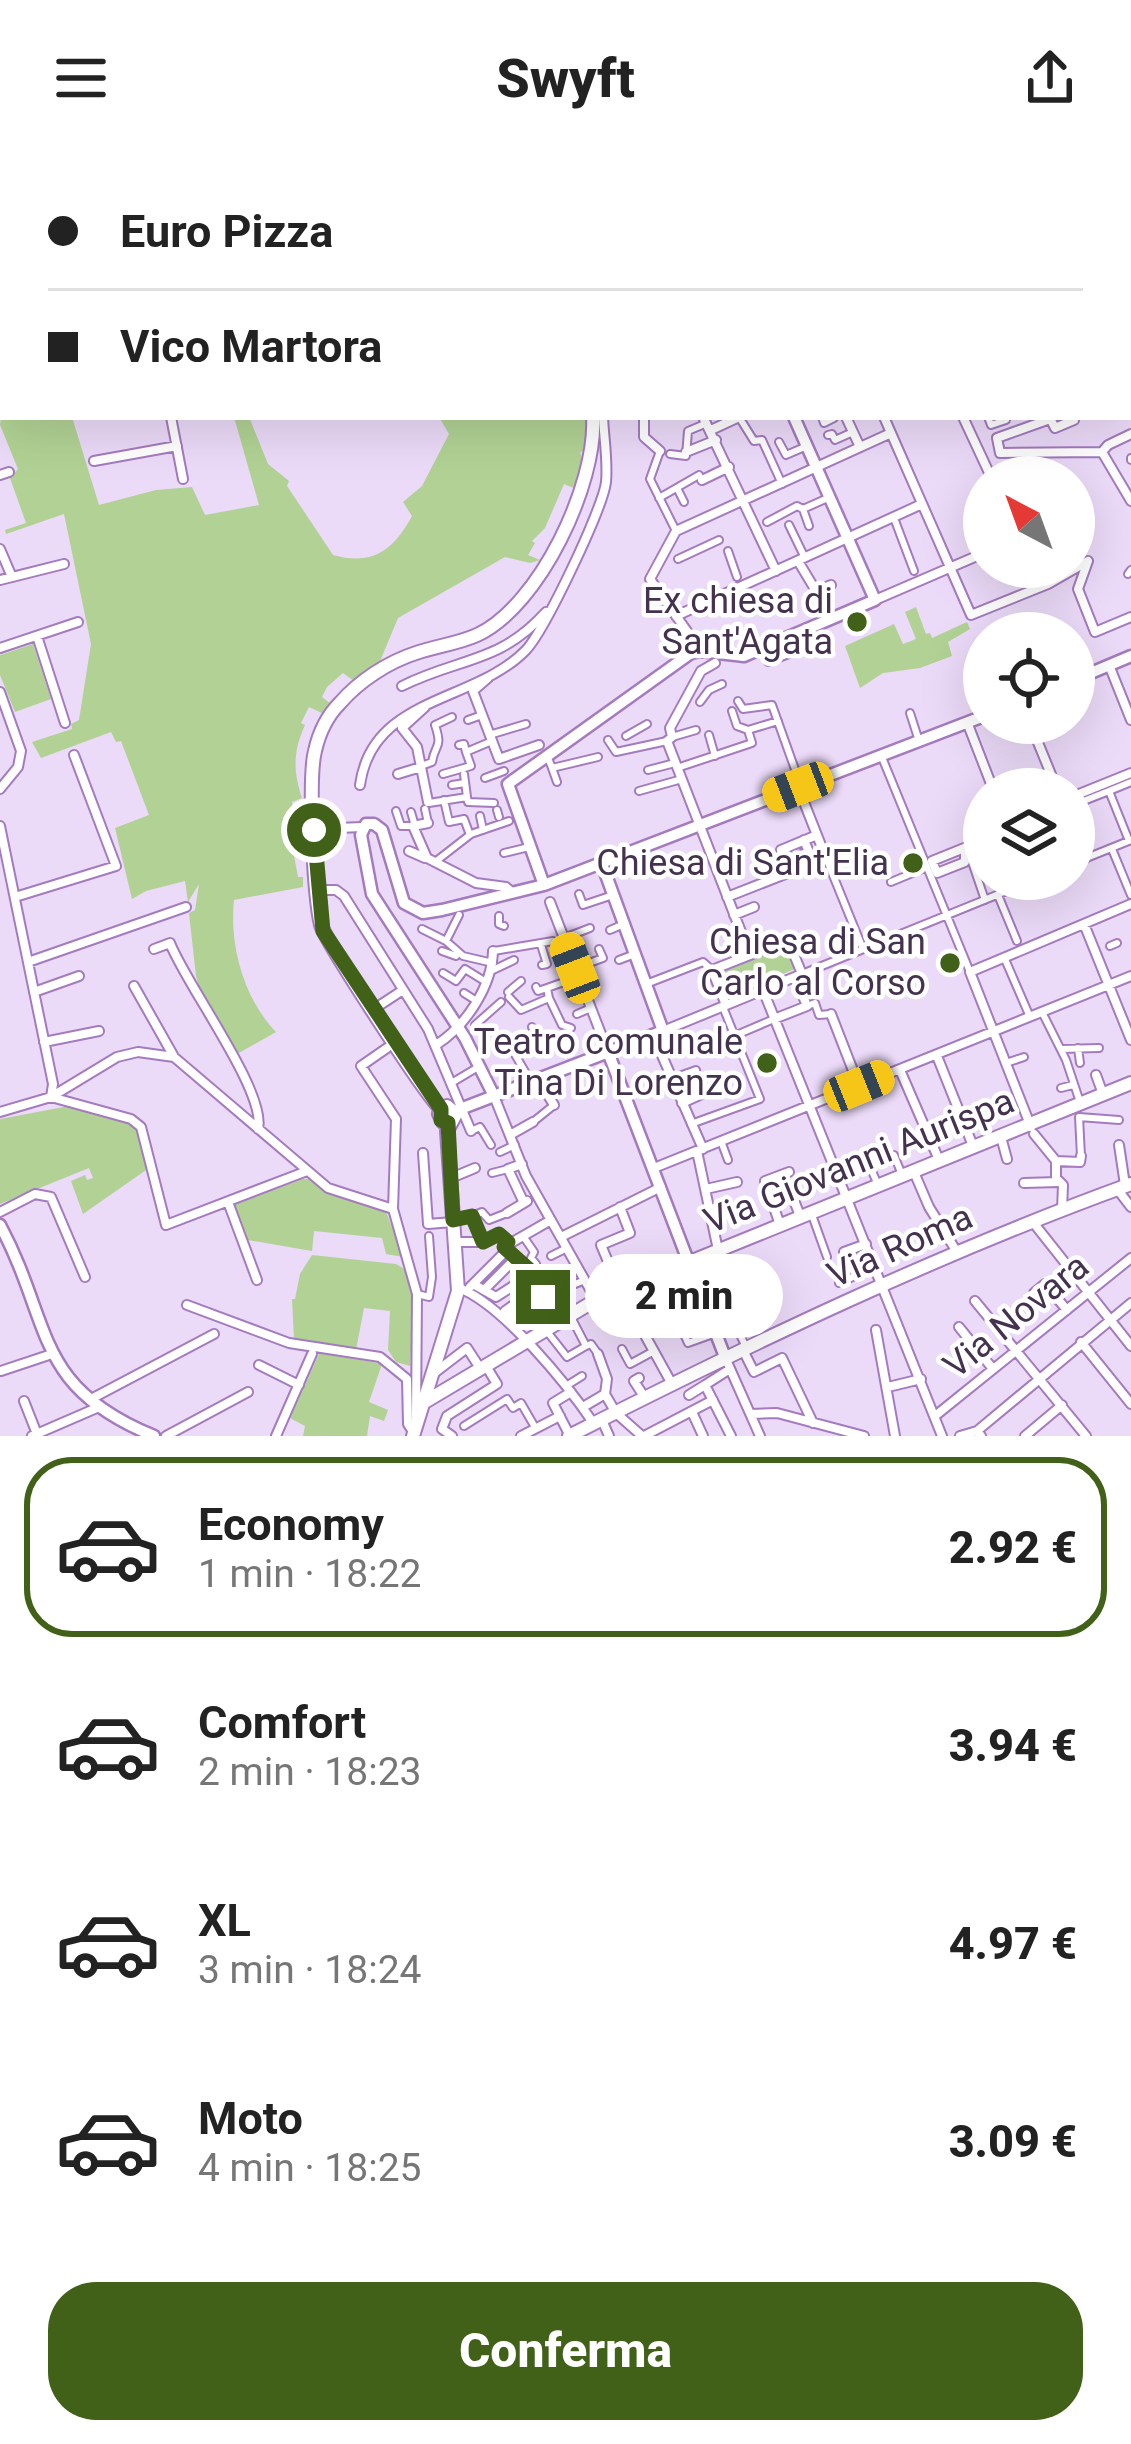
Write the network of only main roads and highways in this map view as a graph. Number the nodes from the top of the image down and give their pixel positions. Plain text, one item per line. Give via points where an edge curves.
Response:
1 (593, 420) edge
2 (1131, 1084) edge
3 (1124, 1186) edge
4 (419, 1401) junction
5 (414, 1431) edge
6 (570, 1436) edge

1 - 4 main road via 590,466 531,586 482,633 393,662 357,687 333,711 314,755 323,931 452,1113 453,1221 466,1287
2 - 4 main road, Via Giovanni Aurispa via 596,1300
3 - 6 main road, Via Roma via 957,1252
4 - 5 main road

